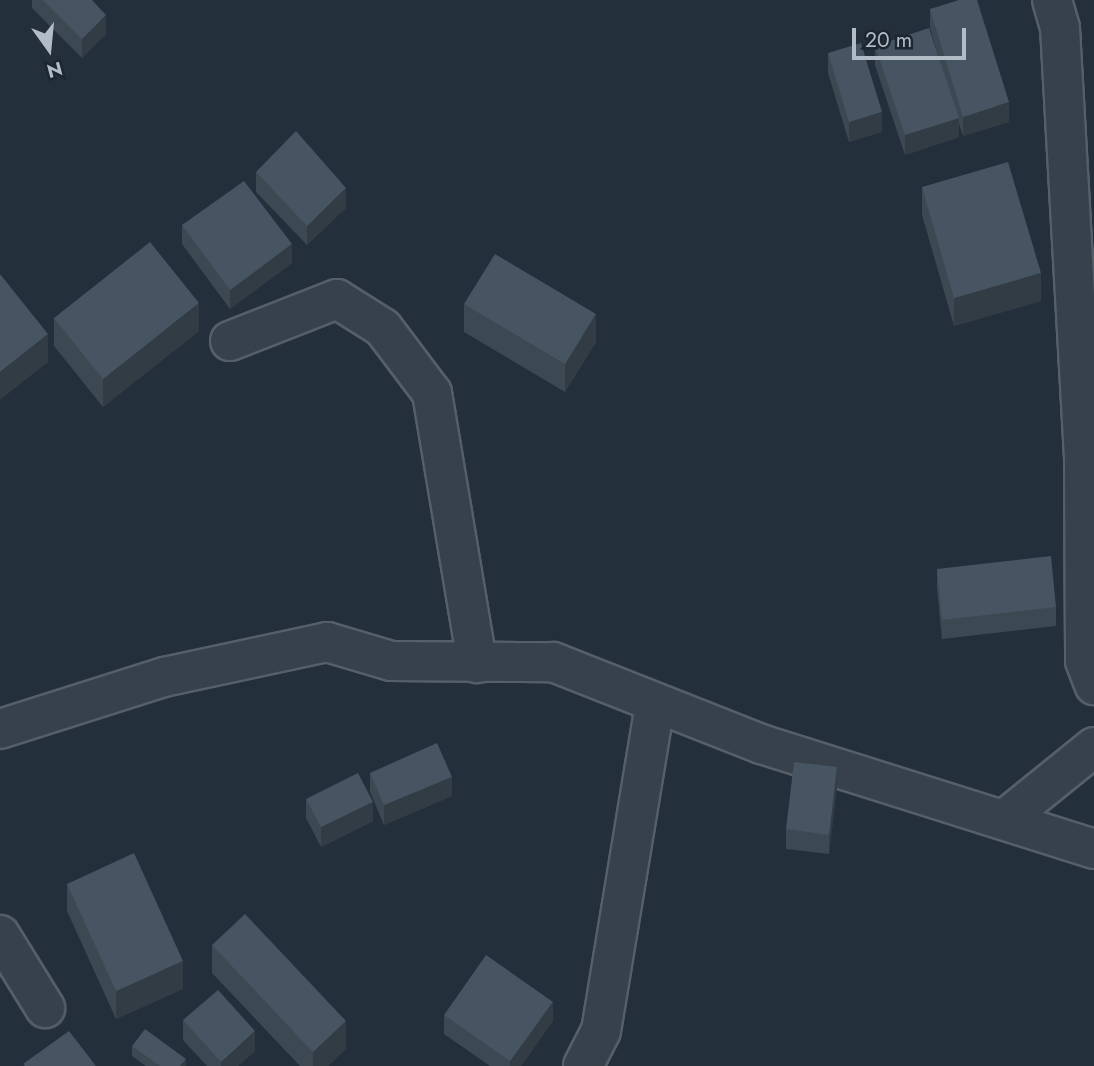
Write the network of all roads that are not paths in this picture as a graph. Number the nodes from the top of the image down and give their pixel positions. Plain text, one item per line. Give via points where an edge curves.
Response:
1 (1052, 0) edge
2 (230, 341) dead end
3 (477, 663) junction
4 (1094, 685) edge
5 (655, 704) junction
6 (0, 729) edge
7 (1094, 747) edge
8 (1004, 820) junction
9 (1094, 849) edge
10 (0, 935) edge
11 (45, 1008) dead end
12 (583, 1066) edge

1 - 4 street via 1060,28 1084,461 1085,661
2 - 3 street via 337,299 383,328 432,393
3 - 5 street via 553,662
3 - 6 street via 391,661 327,642 164,677
5 - 8 street
5 - 12 street via 601,1031
7 - 8 street
8 - 9 street
10 - 11 street

